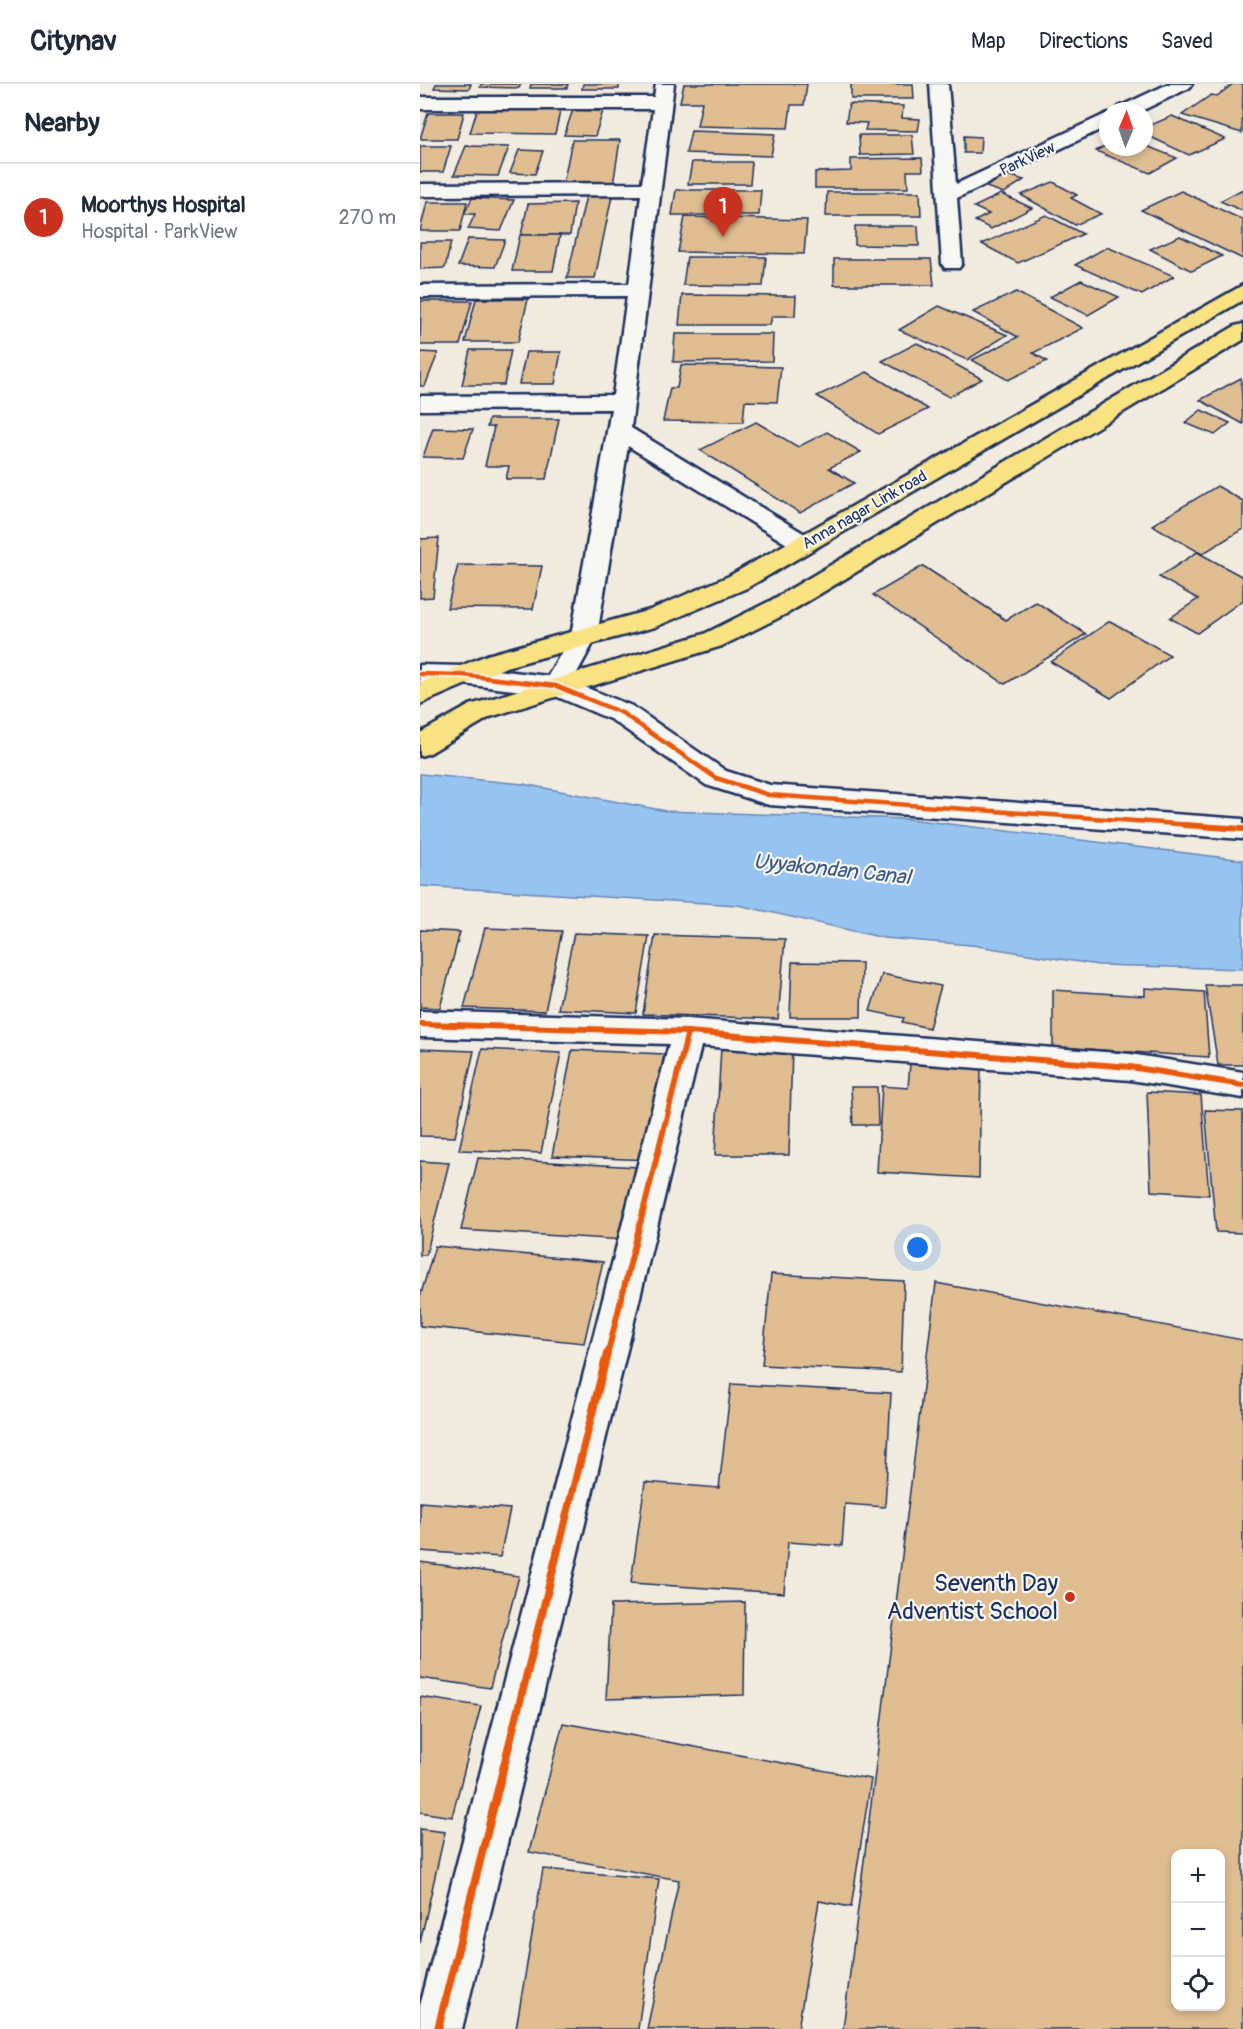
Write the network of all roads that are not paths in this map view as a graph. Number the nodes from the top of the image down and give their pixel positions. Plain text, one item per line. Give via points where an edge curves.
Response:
1 (939, 84) edge
2 (1183, 84) edge
3 (664, 94) edge
4 (1145, 102) edge
5 (420, 103) edge
6 (1099, 123) edge
7 (652, 189) junction
8 (420, 190) edge
9 (946, 196) junction
10 (952, 264) dead end
11 (638, 290) junction
12 (420, 291) edge
13 (1243, 291) edge
14 (1243, 331) edge
15 (624, 402) junction
16 (420, 403) edge
17 (619, 429) junction
18 (804, 544) junction
19 (584, 636) junction
20 (420, 674) edge
21 (463, 675) junction
22 (556, 686) junction
23 (420, 695) edge
24 (420, 746) edge
25 (1243, 829) edge
26 (420, 1024) edge
27 (688, 1032) junction
28 (1243, 1085) edge
29 (438, 2029) edge

1 - 9 street
2 - 4 street
3 - 5 street
3 - 7 street
6 - 9 street, ParkView
7 - 8 street
7 - 11 street
9 - 10 street
11 - 12 street
11 - 15 street
13 - 18 main road, Anna nagar Link road
14 - 22 main road via 779,607 712,640
15 - 16 street
15 - 17 street
17 - 18 street
17 - 19 street
18 - 19 main road, Anna nagar Link road via 738,582 673,611
19 - 21 main road, Anna nagar Link road via 504,658
19 - 22 street
20 - 21 street, Anna nagar Link road
21 - 22 street, Anna nagar Link road
21 - 23 main road, Anna nagar Link road
22 - 24 main road via 480,711
22 - 25 street, Anna nagar Link road via 622,713 716,778 769,795
26 - 27 street
27 - 28 street via 1130,1067
27 - 29 street

